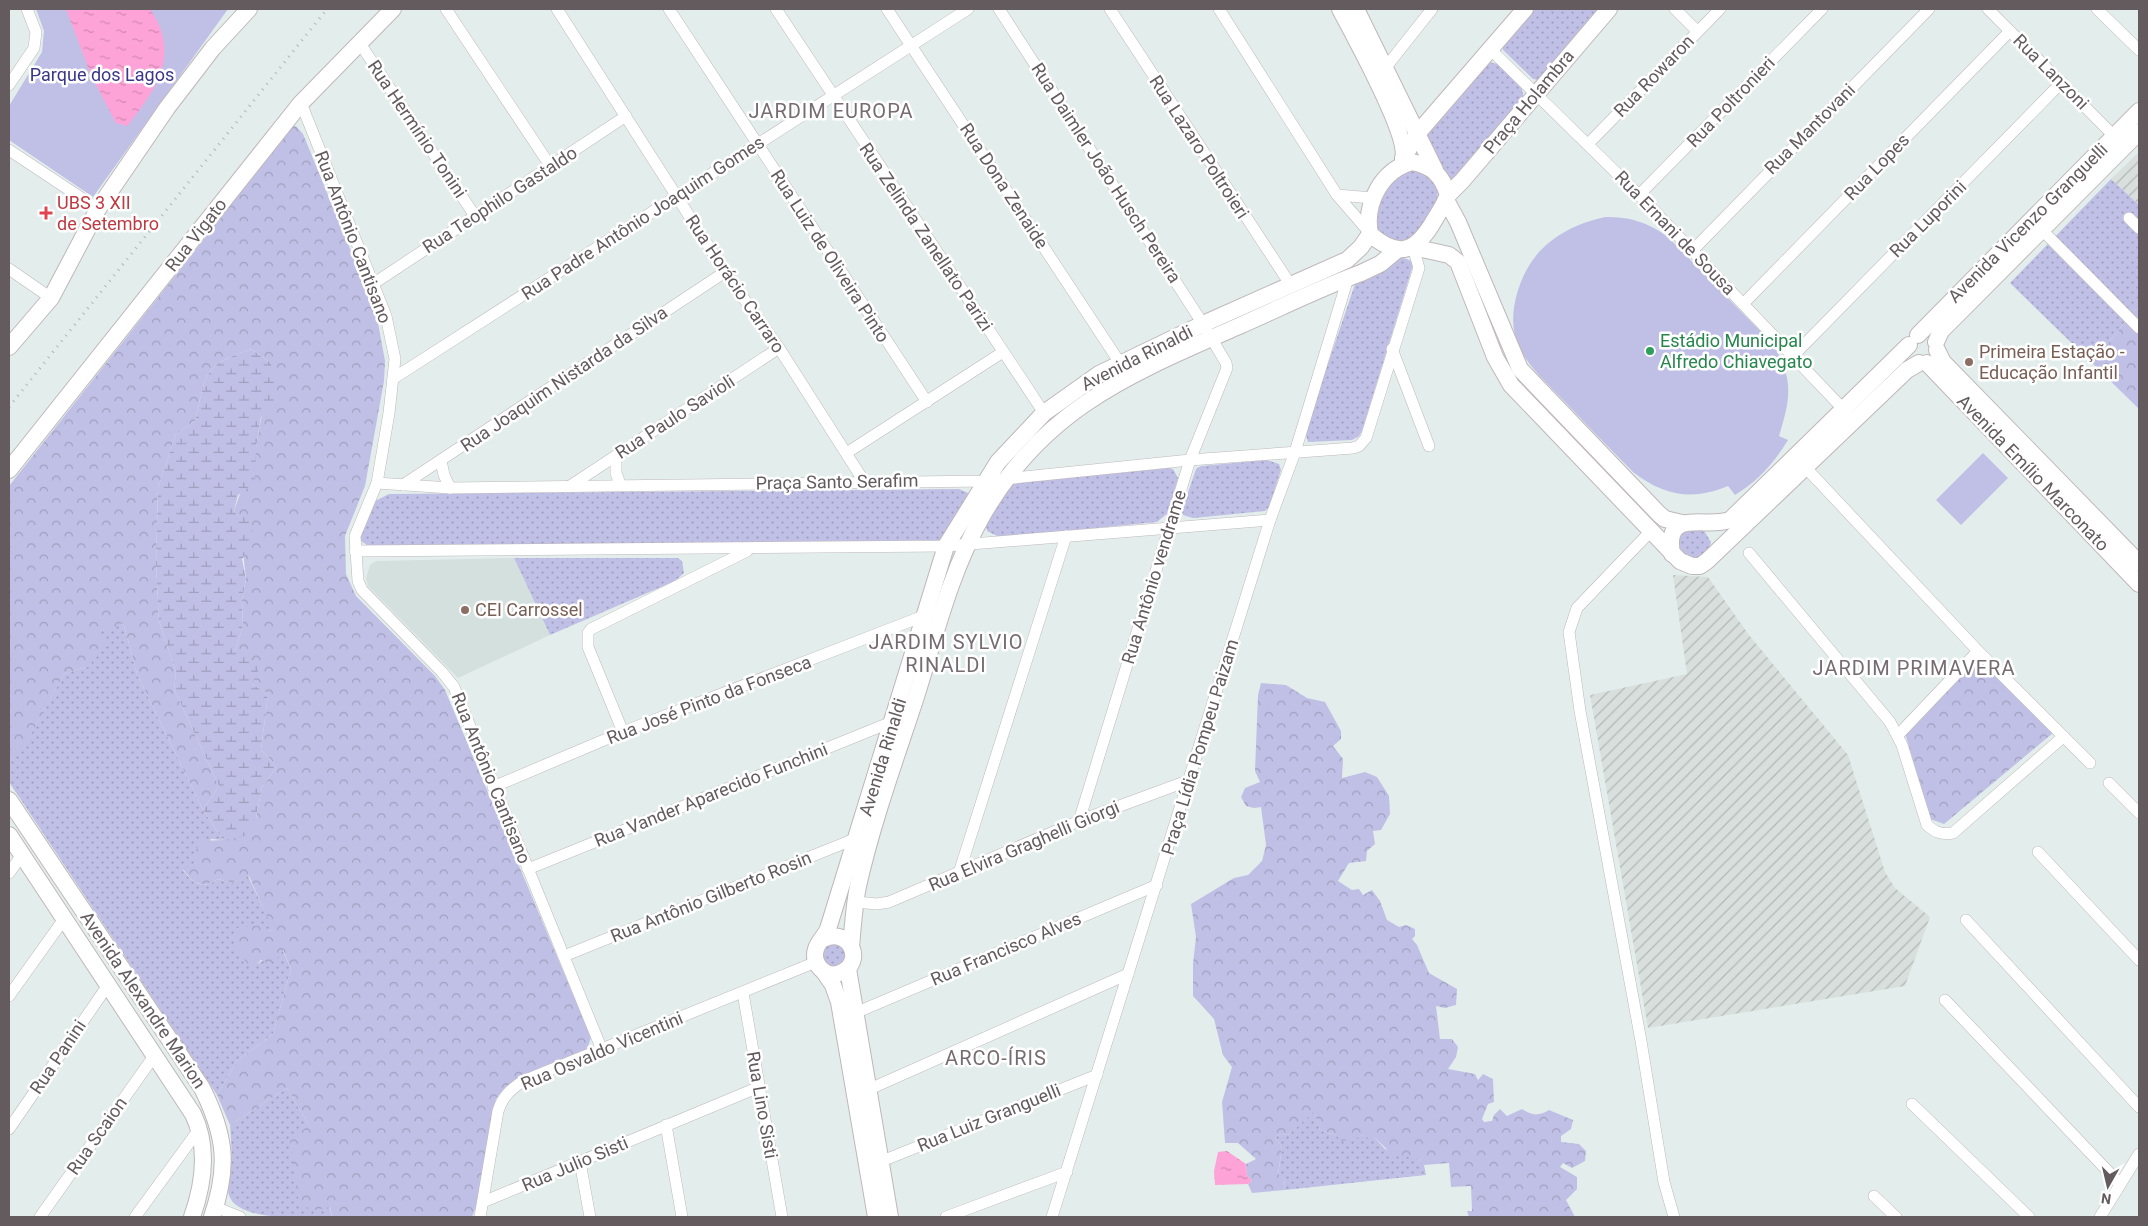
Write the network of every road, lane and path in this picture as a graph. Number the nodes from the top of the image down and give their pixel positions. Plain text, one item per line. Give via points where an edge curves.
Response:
1 (26, 9) edge
2 (249, 9) edge
3 (393, 9) edge
4 (446, 9) edge
5 (557, 9) edge
6 (669, 9) edge
7 (776, 9) edge
8 (887, 9) edge
9 (968, 9) edge
10 (999, 9) edge
11 (1110, 9) edge
12 (1219, 9) edge
13 (1340, 9) edge
14 (1356, 9) edge
15 (1432, 9) edge
16 (1525, 9) edge
17 (1609, 9) edge
18 (1675, 9) edge
19 (1720, 9) edge
20 (1822, 9) edge
21 (1929, 9) edge
22 (1988, 9) edge
23 (2098, 9) edge
24 (1698, 31) junction
25 (2010, 31) junction
26 (359, 42) junction
27 (911, 45) junction
28 (1490, 49) junction
29 (2139, 50) edge
30 (1386, 67) junction
31 (2062, 82) junction
32 (9, 85) edge
33 (1536, 92) junction
34 (832, 96) junction
35 (301, 103) junction
36 (2139, 111) edge
37 (626, 116) junction
38 (2139, 132) edge
39 (1417, 134) junction
40 (2114, 136) junction
41 (1588, 144) junction
42 (756, 145) junction
43 (9, 150) edge
44 (1400, 164) junction
45 (551, 167) junction
46 (1435, 170) junction
47 (1338, 195) junction
48 (1639, 195) junction
49 (677, 196) junction
50 (1447, 197) junction
51 (1373, 198) junction
52 (98, 209) junction
53 (475, 216) junction
54 (2129, 218) dead end
55 (2139, 228) edge
56 (2042, 230) junction
57 (1370, 233) junction
58 (1413, 247) junction
59 (1396, 250) junction
60 (1693, 250) junction
61 (9, 269) edge
62 (725, 272) junction
63 (1348, 278) junction
64 (373, 284) junction
65 (1290, 284) junction
66 (51, 298) junction
67 (1744, 303) junction
68 (2139, 328) edge
69 (1207, 331) junction
70 (1913, 340) junction
71 (1936, 346) junction
72 (9, 348) edge
73 (780, 348) junction
74 (1392, 349) junction
75 (1003, 352) junction
76 (1793, 356) junction
77 (1120, 363) junction
78 (1923, 363) junction
79 (394, 378) junction
80 (927, 402) junction
81 (1843, 409) junction
82 (1044, 413) junction
83 (1855, 422) junction
84 (1429, 446) dead end
85 (848, 452) junction
86 (1295, 452) junction
87 (616, 456) junction
88 (1190, 460) junction
89 (441, 461) junction
90 (1806, 468) junction
91 (9, 470) edge
92 (1007, 477) junction
93 (986, 480) junction
94 (865, 482) junction
95 (377, 483) junction
96 (620, 484) junction
97 (403, 486) junction
98 (570, 486) junction
99 (450, 488) junction
100 (1270, 520) junction
101 (1682, 522) junction
102 (1707, 523) junction
103 (1170, 526) junction
104 (1650, 532) junction
105 (1066, 536) junction
106 (968, 543) junction
107 (946, 546) junction
108 (751, 549) junction
109 (355, 552) junction
110 (1749, 552) dead end
111 (1672, 554) junction
112 (1714, 555) junction
113 (2139, 563) edge
114 (2139, 584) edge
115 (926, 615) junction
116 (1978, 651) junction
117 (894, 721) junction
118 (623, 732) junction
119 (1898, 735) junction
120 (2063, 736) junction
121 (2090, 763) dead end
122 (1190, 780) junction
123 (2109, 783) dead end
124 (493, 787) junction
125 (9, 800) edge
126 (2139, 813) edge
127 (1079, 821) junction
128 (9, 835) edge
129 (858, 838) junction
130 (2038, 852) dead end
131 (22, 854) junction
132 (528, 869) junction
133 (9, 872) edge
134 (959, 874) junction
135 (1157, 884) junction
136 (856, 902) junction
137 (64, 919) junction
138 (1966, 920) dead end
139 (823, 939) junction
140 (851, 946) junction
141 (564, 956) junction
142 (2139, 960) edge
143 (820, 967) junction
144 (848, 969) junction
145 (1128, 974) junction
146 (108, 985) junction
147 (743, 993) junction
148 (9, 996) edge
149 (1946, 1000) dead end
150 (855, 1012) junction
151 (602, 1050) junction
152 (154, 1056) junction
153 (1097, 1075) junction
154 (759, 1087) junction
155 (862, 1092) junction
156 (1912, 1104) dead end
157 (2139, 1107) edge
158 (666, 1125) junction
159 (200, 1128) junction
160 (9, 1129) edge
161 (2139, 1154) edge
162 (882, 1161) junction
163 (580, 1162) junction
164 (1067, 1172) junction
165 (2120, 1184) junction
166 (1874, 1196) dead end
167 (483, 1202) junction
168 (213, 1212) edge
169 (40, 1217) edge
170 (135, 1217) edge
171 (192, 1217) edge
172 (240, 1217) edge
173 (480, 1217) edge
174 (590, 1217) edge
175 (682, 1217) edge
176 (782, 1217) edge
177 (876, 1217) edge
178 (890, 1217) edge
179 (946, 1217) edge
180 (1052, 1217) edge
181 (1674, 1217) edge
182 (1896, 1217) edge
183 (2029, 1217) edge
184 (2100, 1217) edge

1 - 32 street via 36,32 34,48
2 - 52 main road via 213,48 167,108
3 - 26 main road, Rua Vigato
4 - 45 street
5 - 37 street, Rua Horácio Carraro
6 - 42 street, Rua Luiz de Oliveira Pinto
7 - 34 street, Rua Zelinda Zanellato Parizi
8 - 27 street, Rua Dona Zenaide
9 - 27 street, Rua Padre Antônio Joaquim Gomes
10 - 69 street, Rua Daimler João Husch Pereira
11 - 65 street, Rua Lazaro Poltroieri
12 - 47 street
13 - 44 main road via 1396,122 1404,150
14 - 30 main road
15 - 30 street
16 - 28 main road
17 - 33 main road, Praça Holambra
18 - 24 street
19 - 24 street, Rua Rowaron
20 - 48 street, Rua Poltronieri
21 - 60 street, Rua Mantovani
22 - 25 street, Rua Lanzoni
23 - 29 street
24 - 41 street, Rua Rowaron
25 - 31 street, Rua Lanzoni
25 - 67 street, Rua Lopes
26 - 35 main road, Rua Vigato
26 - 53 street, Rua Hermínio Tonini
27 - 34 street, Rua Padre Antônio Joaquim Gomes
27 - 77 street, Rua Dona Zenaide
28 - 33 street, Rua Ernani de Sousa
28 - 39 main road
30 - 39 main road
31 - 40 street, Rua Lanzoni
31 - 76 street, Rua Luporini
33 - 41 street, Rua Ernani de Sousa
33 - 50 main road, Praça Holambra
34 - 42 street, Rua Padre Antônio Joaquim Gomes
34 - 75 street, Rua Zelinda Zanellato Parizi
35 - 64 street, Rua Antônio Cantisano
35 - 91 main road, Rua Vigato
36 - 40 main road, Avenida Vicenzo Granguelli
37 - 45 street, Rua Teophilo Gastaldo
37 - 49 street, Rua Horácio Carraro
38 - 56 main road, Avenida Vicenzo Granguelli
39 - 44 main road
39 - 46 main road
40 - 70 main road, Avenida Vicenzo Granguelli
41 - 48 street, Rua Ernani de Sousa
42 - 49 street, Rua Padre Antônio Joaquim Gomes
42 - 80 street, Rua Luiz de Oliveira Pinto
43 - 52 street
44 - 46 main road via 1412,162
44 - 51 main road via 1389,173
45 - 53 street, Rua Teophilo Gastaldo
46 - 50 main road
47 - 51 street
47 - 57 street
48 - 60 street, Rua Ernani de Sousa
49 - 62 street, Rua Horácio Carraro
49 - 79 street, Rua Padre Antônio Joaquim Gomes
50 - 58 main road via 1425,236
50 - 101 main road via 1520,369 1659,514 1665,519
51 - 57 main road via 1368,219
52 - 66 main road
53 - 64 street, Rua Teophilo Gastaldo
54 - 55 street
56 - 68 street
56 - 71 main road, Avenida Vicenzo Granguelli via 1941,331
57 - 59 main road
57 - 65 main road, Avenida Rinaldi via 1348,260
58 - 59 main road, Avenida Rinaldi
58 - 74 street, Praça Santo Serafim via 1419,268
58 - 104 main road via 1449,256 1458,262 1506,379
59 - 63 main road, Avenida Rinaldi via 1380,264
60 - 67 street, Rua Ernani de Sousa
61 - 66 street
62 - 73 street, Rua Horácio Carraro
62 - 89 street, Rua Joaquim Nistarda da Silva
63 - 69 main road, Avenida Rinaldi
63 - 86 street, Praça Lídia Pompeu Paizam
64 - 79 street, Rua Antônio Cantisano via 391,336
65 - 69 main road, Avenida Rinaldi
66 - 72 main road
67 - 76 street, Rua Ernani de Sousa
69 - 77 main road, Avenida Rinaldi
69 - 88 street, Rua Antônio vendrame via 1226,362 1226,373
69 - 92 main road, Avenida Rinaldi via 1090,399 1044,434
70 - 71 main road via 1930,336
70 - 78 main road via 1909,354
70 - 81 main road, Avenida Vicenzo Granguelli
71 - 78 main road, Avenida Vicenzo Granguelli via 1934,358
71 - 113 main road, Avenida Emílio Marconato via 1943,362
73 - 85 street, Rua Horácio Carraro
73 - 87 street, Rua Paulo Savioli
74 - 84 street
74 - 86 street, Praça Santo Serafim via 1363,442 1353,448
75 - 80 street
75 - 82 street, Rua Zelinda Zanellato Parizi
76 - 81 street, Rua Ernani de Sousa
77 - 82 main road, Avenida Rinaldi
78 - 83 main road, Avenida Vicenzo Granguelli via 1907,370
78 - 114 main road, Avenida Emílio Marconato
79 - 95 street, Rua Antônio Cantisano
80 - 85 street
81 - 83 street, Rua Ernani de Sousa
81 - 102 main road, Avenida Vicenzo Granguelli via 1730,520
82 - 93 main road, Avenida Rinaldi via 1012,446
83 - 90 main road, Avenida Vicenzo Granguelli
85 - 94 street, Rua Horácio Carraro
86 - 88 street, Praça Santo Serafim
86 - 100 street, Praça Lídia Pompeu Paizam
87 - 96 street
87 - 98 street, Rua Paulo Savioli
88 - 92 street, Praça Santo Serafim
88 - 103 street, Rua Antônio vendrame
89 - 97 street, Rua Joaquim Nistarda da Silva
89 - 99 street
90 - 112 main road, Avenida Vicenzo Granguelli
90 - 116 street
92 - 93 street, Praça Santo Serafim
92 - 106 main road, Avenida Rinaldi
93 - 94 street, Praça Santo Serafim
93 - 107 main road, Avenida Rinaldi
94 - 96 street, Praça Santo Serafim
95 - 97 street, Praça Santo Serafim
95 - 109 street, Rua Antônio Cantisano via 358,525
96 - 98 street, Praça Santo Serafim
97 - 99 street, Praça Santo Serafim
98 - 99 street, Praça Santo Serafim
100 - 103 street
100 - 122 street, Praça Lídia Pompeu Paizam
101 - 102 main road
101 - 111 main road via 1670,543
102 - 112 main road via 1716,541
103 - 105 street
103 - 127 street, Rua Antônio vendrame
104 - 111 main road
104 - 181 street via 1577,608 1569,632 1580,711 1664,1182
105 - 106 street
105 - 134 street
106 - 107 street
106 - 136 main road, Avenida Rinaldi via 952,583 872,832
107 - 108 street
107 - 115 main road, Avenida Rinaldi
108 - 109 street
108 - 118 street via 588,633 588,647
109 - 124 street, Rua Antônio Cantisano via 362,590 454,687
110 - 119 street via 1880,708
111 - 112 main road via 1692,566 1700,566
115 - 117 main road, Avenida Rinaldi
115 - 118 street, Rua José Pinto da Fonseca
116 - 119 street
116 - 120 street
117 - 129 main road, Avenida Rinaldi
117 - 132 street, Rua Vander Aparecido Funchini
118 - 124 street, Rua José Pinto da Fonseca
119 - 120 street via 1926,825 1943,835 1953,833
120 - 121 street
122 - 127 street, Rua Elvira Graghelli Giorgi
122 - 135 street, Praça Lídia Pompeu Paizam
123 - 126 street
124 - 132 street, Rua Antônio Cantisano
125 - 168 main road, Avenida Alexandre Marion via 206,1095 222,1138 222,1171
127 - 134 street, Rua Elvira Graghelli Giorgi
128 - 131 main road, Avenida Alexandre Marion
129 - 139 main road, Avenida Rinaldi
129 - 141 street, Rua Antônio Gilberto Rosin
130 - 142 street
131 - 133 street
131 - 137 main road, Avenida Alexandre Marion
132 - 141 street, Rua Antônio Cantisano
134 - 136 street, Rua Elvira Graghelli Giorgi via 889,902
135 - 145 street, Praça Lídia Pompeu Paizam
135 - 150 street, Rua Francisco Alves
136 - 140 main road, Avenida Rinaldi
137 - 146 main road, Avenida Alexandre Marion
137 - 148 street
138 - 157 street
139 - 140 main road via 835,935
139 - 143 main road via 815,950
140 - 144 main road via 853,958
141 - 151 street, Rua Antônio Cantisano
143 - 144 main road via 836,974
143 - 147 street, Rua Osvaldo Vicentini
143 - 155 main road via 839,1002
144 - 150 main road
145 - 153 street, Praça Lídia Pompeu Paizam
145 - 155 street
146 - 152 main road, Avenida Alexandre Marion
146 - 160 street, Rua Panini
147 - 151 street, Rua Osvaldo Vicentini
147 - 154 street, Rua Lino Sisti
149 - 165 street
150 - 155 main road
151 - 167 street, Rua Osvaldo Vicentini via 523,1081 501,1100
152 - 159 main road, Avenida Alexandre Marion
152 - 169 street, Rua Scaion
153 - 162 street, Rua Luiz Granguelli
153 - 164 street, Praça Lídia Pompeu Paizam
154 - 158 street, Rua Julio Sisti
154 - 176 street, Rua Lino Sisti
155 - 162 main road
155 - 177 main road
156 - 183 street
158 - 163 street, Rua Julio Sisti
158 - 175 street
159 - 170 street
159 - 171 main road, Avenida Alexandre Marion via 203,1167
161 - 165 street
162 - 178 main road
163 - 167 street, Rua Julio Sisti
163 - 174 street
164 - 179 street
164 - 180 street, Praça Lídia Pompeu Paizam
165 - 184 street
166 - 182 street
167 - 173 street, Rua Osvaldo Vicentini
168 - 172 street

